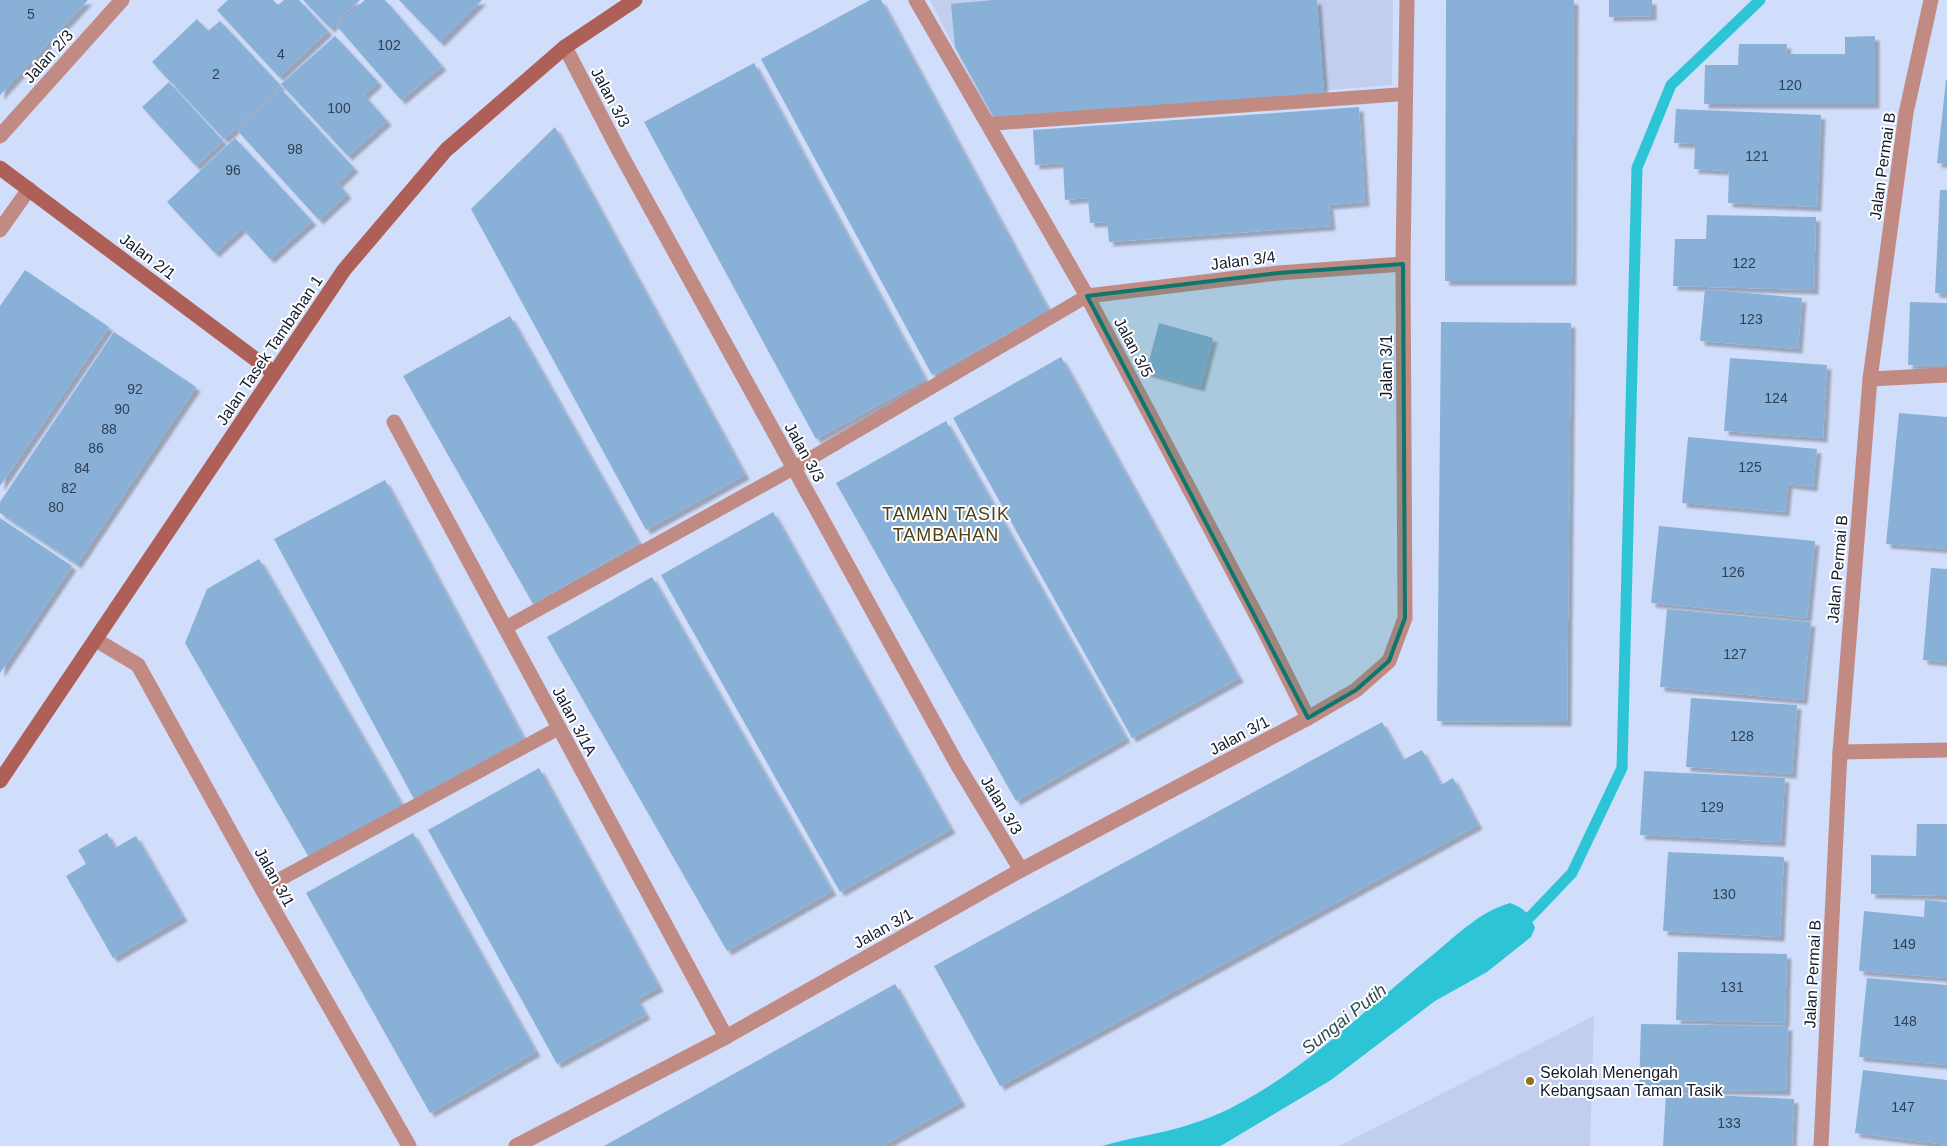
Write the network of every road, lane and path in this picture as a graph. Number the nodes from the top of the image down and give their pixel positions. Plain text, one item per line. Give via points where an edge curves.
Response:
1 (122, 0) edge
2 (635, 0) edge
3 (916, 0) edge
4 (1407, 0) edge
5 (1931, 0) edge
6 (565, 47) junction
7 (1405, 94) junction
8 (988, 124) junction
9 (0, 136) edge
10 (0, 168) edge
11 (29, 189) junction
12 (0, 230) edge
13 (1403, 264) junction
14 (1087, 296) junction
15 (274, 373) junction
16 (1947, 375) edge
17 (1870, 379) junction
18 (394, 422) dead end
19 (794, 468) junction
20 (505, 628) junction
21 (96, 640) junction
22 (1308, 718) junction
23 (559, 728) junction
24 (1947, 750) edge
25 (1840, 752) junction
26 (0, 781) edge
27 (1021, 870) junction
28 (262, 889) junction
29 (726, 1037) junction
30 (409, 1146) edge
31 (516, 1146) edge
32 (1821, 1146) edge

1 - 9 street, Jalan 2/3
2 - 6 street, Jalan Tasek Tambahan 1
3 - 8 street, Jalan 3/5
4 - 7 street, Jalan 3/1
5 - 17 street, Jalan Permai B via 1906,113
6 - 15 street, Jalan Tasek Tambahan 1 via 446,150 344,270
6 - 19 street, Jalan 3/3
7 - 8 lane
7 - 13 street, Jalan 3/1
8 - 14 street, Jalan 3/5
10 - 11 street, Jalan 2/1
11 - 12 street
11 - 15 street, Jalan 2/1
13 - 14 street, Jalan 3/4 via 1278,273
13 - 22 street, Jalan 3/1 via 1405,618 1389,661 1356,690
14 - 19 lane
14 - 22 street, Jalan 3/5
15 - 21 street, Jalan Tasek Tambahan 1
16 - 17 street
17 - 25 street, Jalan Permai B
18 - 20 street, Jalan 3/1A
19 - 20 lane
19 - 27 street, Jalan 3/3 via 957,764
20 - 23 street, Jalan 3/1A
21 - 26 street, Jalan Tasek Tambahan 1
21 - 28 street, Jalan 3/1 via 138,665
22 - 27 street, Jalan 3/1
23 - 28 lane
23 - 29 street, Jalan 3/1A
24 - 25 street
25 - 32 street, Jalan Permai B
27 - 29 street, Jalan 3/1
28 - 30 street, Jalan 3/1
29 - 31 street, Jalan 3/1

